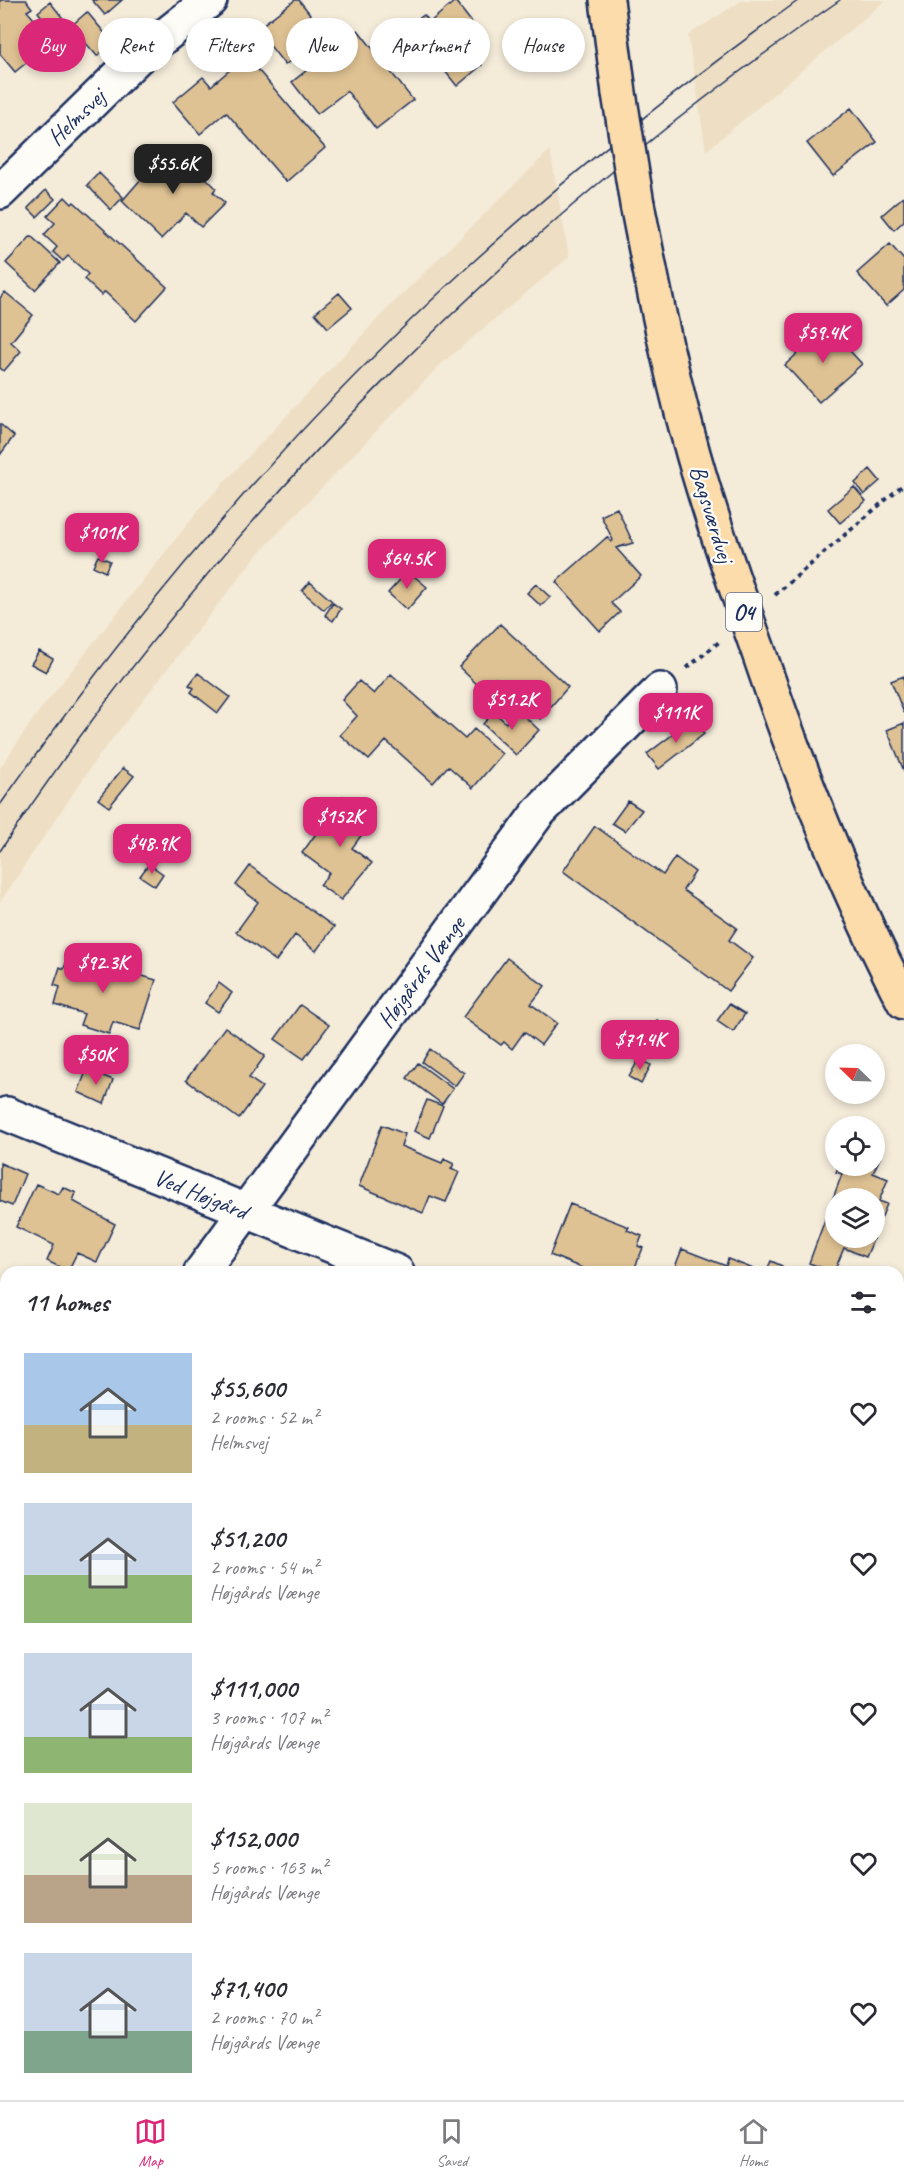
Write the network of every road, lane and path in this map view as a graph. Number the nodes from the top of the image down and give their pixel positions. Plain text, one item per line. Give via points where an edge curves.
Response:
1 (210, 0) edge
2 (608, 0) edge
3 (4, 176) edge
4 (904, 484) edge
5 (747, 620) junction
6 (660, 690) joint
7 (904, 1002) edge
8 (7, 1114) dead end
9 (244, 1212) junction
10 (205, 1266) edge
11 (382, 1266) edge

1 - 3 street, Helmsvej via 138,57
2 - 5 main road, Bagsværdvej / O4, bridge via 619,93 663,336 688,437
4 - 5 path
5 - 6 path
5 - 7 main road, Bagsværdvej / O4 via 799,771 869,935
6 - 9 street, Højgårds Vænge via 538,813
8 - 9 street, Ved Højgård
9 - 10 street, Højgårds Vænge
9 - 11 street, Ved Højgård

